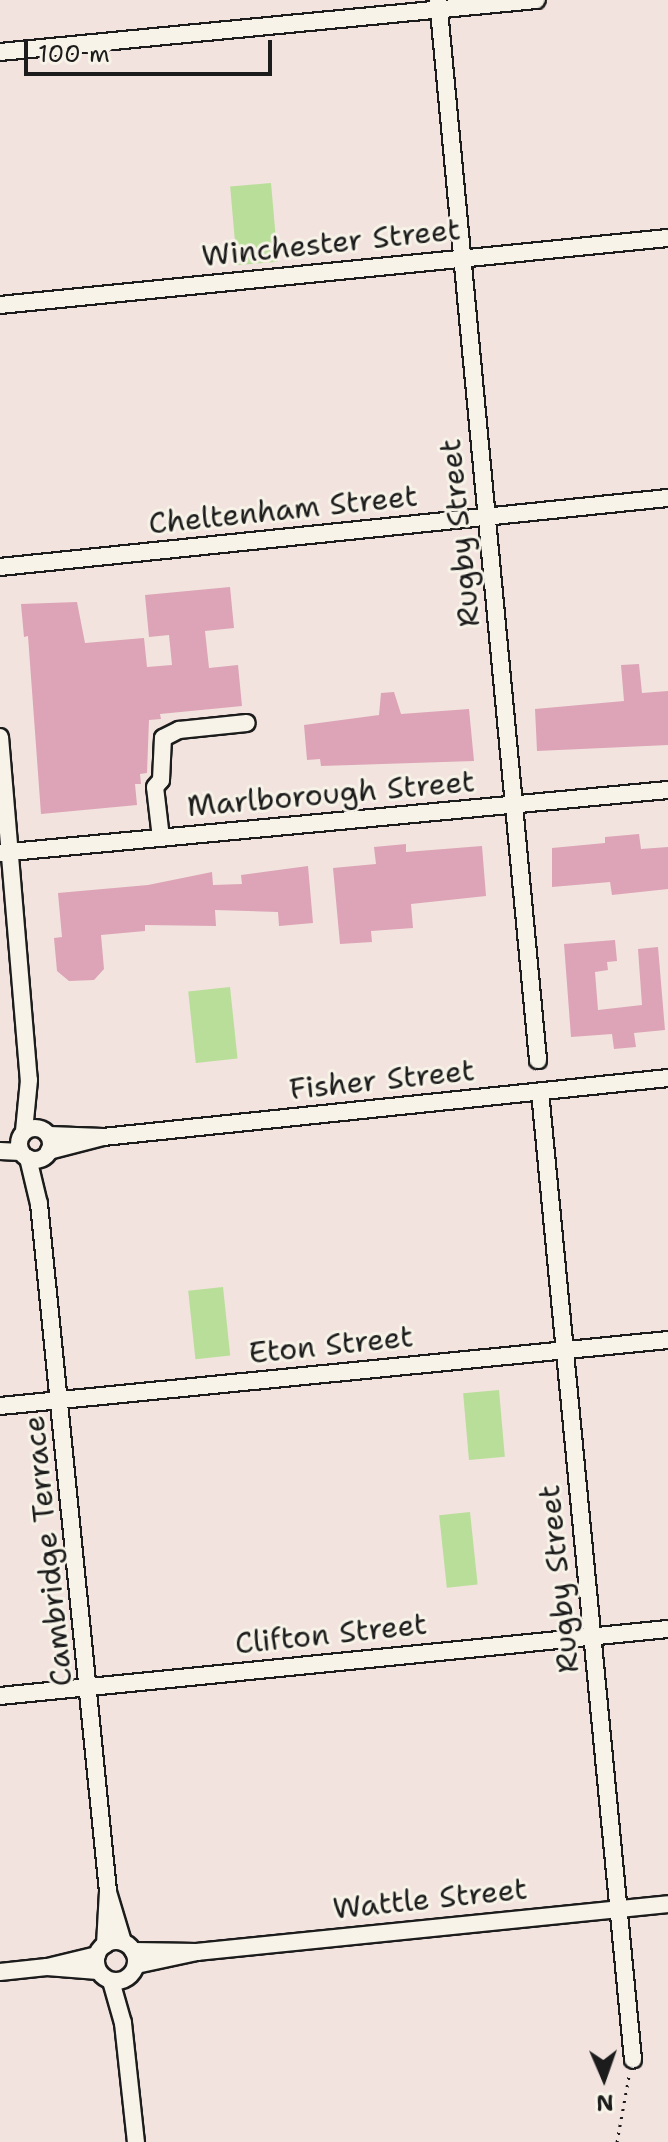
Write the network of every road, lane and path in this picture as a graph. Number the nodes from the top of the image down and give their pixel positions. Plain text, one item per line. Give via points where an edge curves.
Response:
1 (536, 0) edge
2 (438, 5) edge
3 (0, 52) edge
4 (668, 238) edge
5 (460, 257) junction
6 (0, 305) edge
7 (668, 498) edge
8 (486, 517) junction
9 (0, 567) edge
10 (247, 723) dead end
11 (0, 737) edge
12 (668, 790) edge
13 (514, 804) junction
14 (161, 838) junction
15 (6, 852) edge
16 (538, 1060) dead end
17 (668, 1078) edge
18 (540, 1092) junction
19 (0, 1142) edge
20 (35, 1144) junction
21 (0, 1151) edge
22 (668, 1340) edge
23 (562, 1350) junction
24 (60, 1401) junction
25 (0, 1406) edge
26 (668, 1629) edge
27 (594, 1636) junction
28 (91, 1686) junction
29 (0, 1696) edge
30 (668, 1904) edge
31 (618, 1908) junction
32 (116, 1961) junction
33 (0, 1972) edge
34 (633, 2060) joint
35 (136, 2142) edge
36 (617, 2142) edge

1 - 2 street
2 - 3 street
2 - 5 street, Rugby Street
4 - 5 street, Winchester Street
5 - 6 street, Winchester Street
5 - 8 street, Rugby Street
7 - 8 street, Cheltenham Street
8 - 9 street, Cheltenham Street
8 - 13 street, Rugby Street
10 - 14 street via 179,730 163,738 161,780 155,787
11 - 15 street, Cambridge Terrace
12 - 13 street, Marlborough Street
13 - 14 street, Marlborough Street
13 - 16 street, Rugby Street
14 - 15 street, Marlborough Street
15 - 20 street, Cambridge Terrace
17 - 18 street, Fisher Street
18 - 20 street, Fisher Street
18 - 23 street, Rugby Street
19 - 20 street, Fisher Street
20 - 21 street, Fisher Street
20 - 24 street, Cambridge Terrace
22 - 23 street, Eton Street
23 - 24 street, Eton Street
23 - 27 street, Rugby Street
24 - 25 street, Eton Street
24 - 28 street, Cambridge Terrace
26 - 27 street, Clifton Street
27 - 28 street, Clifton Street
27 - 31 street, Rugby Street
28 - 29 street, Clifton Street
28 - 32 street, Cambridge Terrace
30 - 31 street, Wattle Street
31 - 32 street, Wattle Street
31 - 34 street, Rugby Street
32 - 33 street, Wattle Street
32 - 35 street, Cambridge Terrace
34 - 36 path

